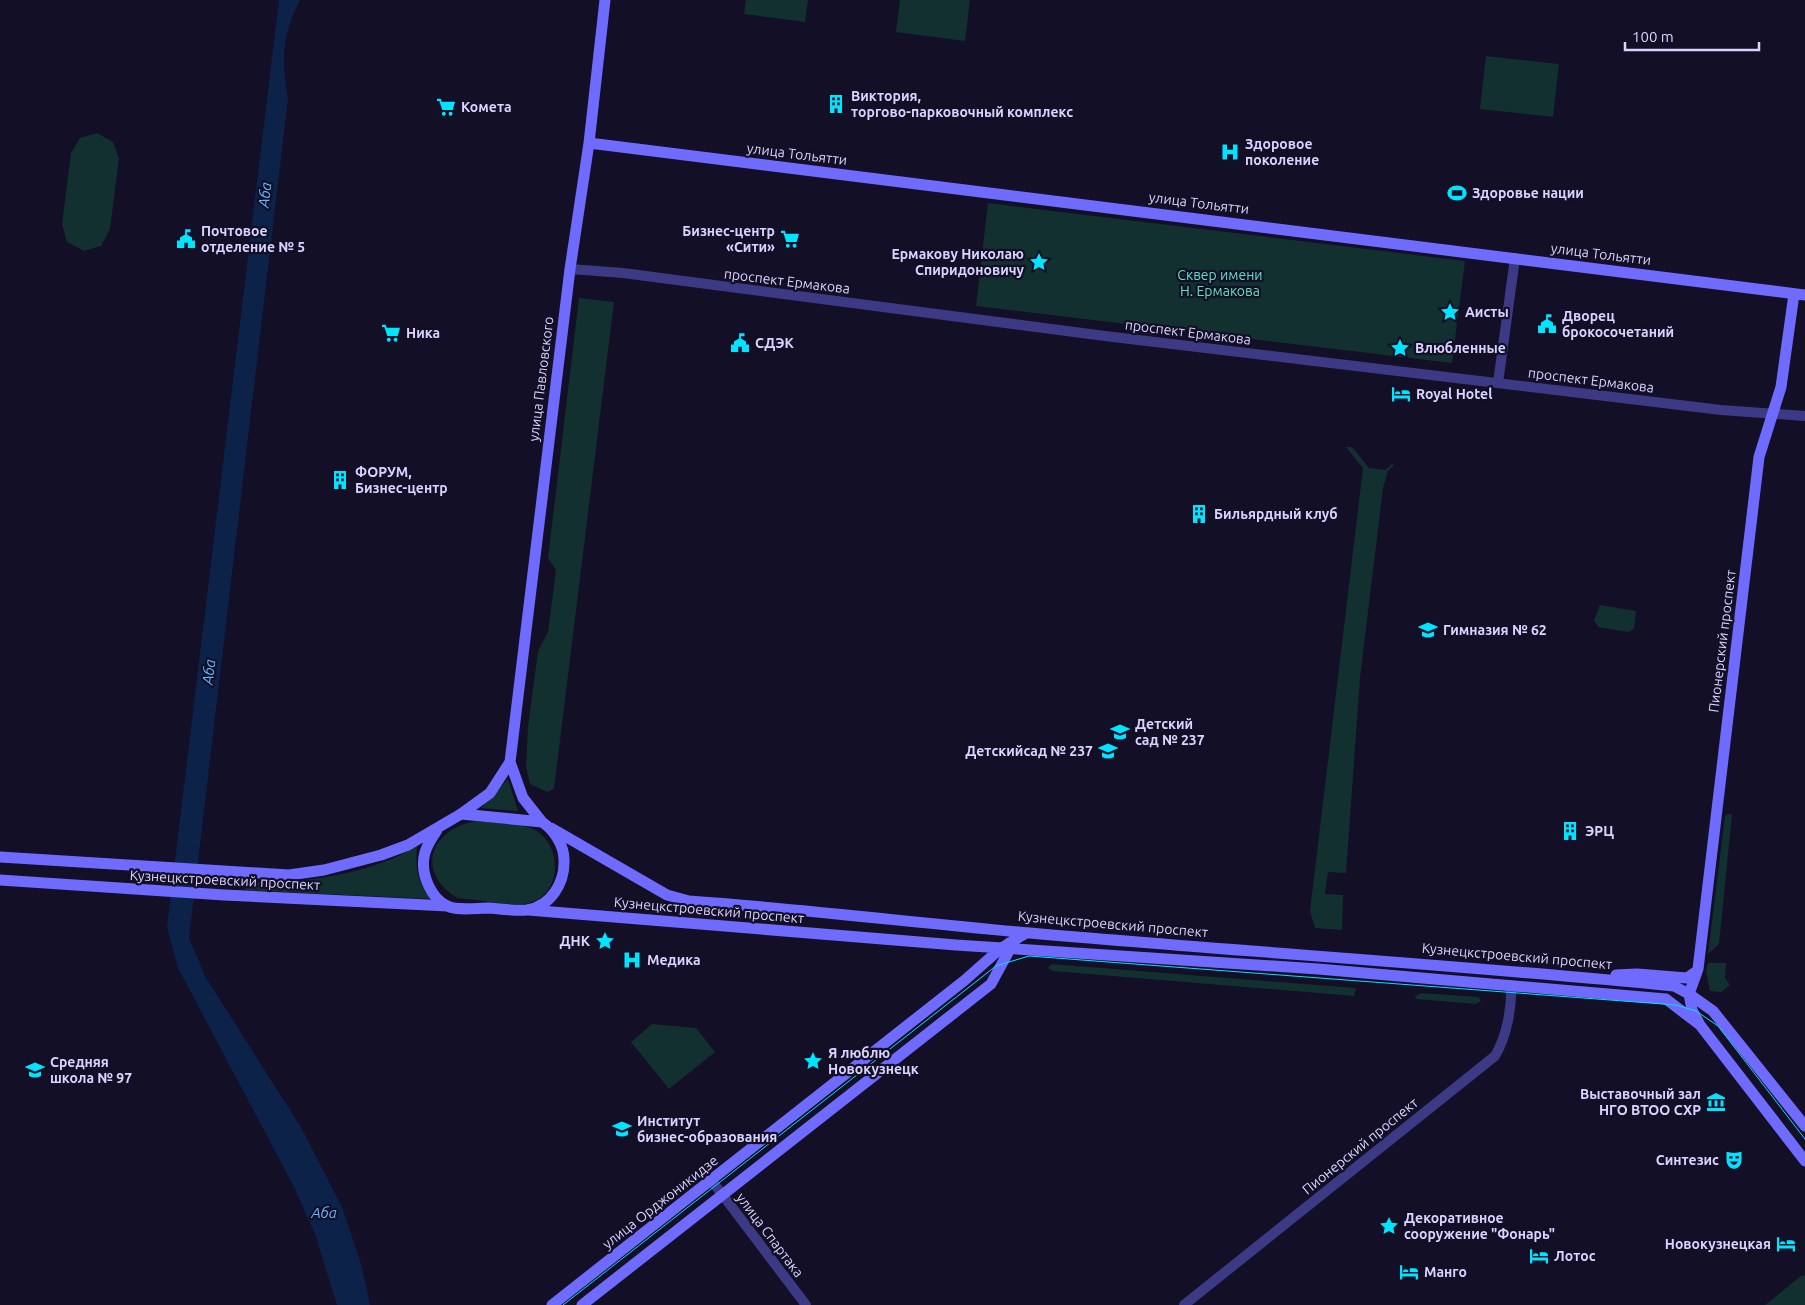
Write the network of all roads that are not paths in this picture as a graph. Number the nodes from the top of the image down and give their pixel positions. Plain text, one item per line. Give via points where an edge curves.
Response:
1 (605, 0) edge
2 (589, 143) junction
3 (1515, 258) junction
4 (570, 269) junction
5 (1800, 294) edge
6 (1498, 383) junction
7 (1771, 414) junction
8 (1805, 416) edge
9 (510, 762) junction
10 (461, 814) junction
11 (547, 826) junction
12 (437, 830) junction
13 (0, 857) edge
14 (0, 880) edge
15 (448, 906) junction
16 (528, 910) junction
17 (991, 928) junction
18 (1028, 933) junction
19 (956, 946) junction
20 (1006, 947) junction
21 (1029, 950) junction
22 (1002, 965) junction
23 (1511, 970) junction
24 (1698, 970) junction
25 (973, 973) junction
26 (1589, 978) junction
27 (1511, 984) junction
28 (1689, 994) junction
29 (1666, 999) junction
30 (1713, 1011) junction
31 (1700, 1025) junction
32 (1805, 1126) edge
33 (1805, 1161) edge
34 (712, 1181) junction
35 (722, 1195) junction
36 (552, 1305) edge
37 (582, 1305) edge
38 (806, 1305) edge
39 (1184, 1305) edge

1 - 2 main road, улица Павловского
2 - 3 main road, улица Тольятти
2 - 4 main road, улица Павловского
3 - 5 main road, улица Тольятти
3 - 6 street
4 - 6 street, проспект Ермакова
4 - 9 main road, улица Павловского
5 - 7 main road, Пионерский проспект via 1781,388
6 - 7 street, проспект Ермакова
7 - 8 street, проспект Ермакова
7 - 24 main road, Пионерский проспект via 1759,456
9 - 10 main road, улица Павловского via 490,793
9 - 11 main road, улица Павловского via 523,798
10 - 11 main road
10 - 12 main road
11 - 16 main road via 564,852 562,879 548,900
11 - 17 main road, Кузнецкстроевский проспект via 667,894 689,900
12 - 13 main road, Кузнецкстроевский проспект via 382,855 324,870 277,876
12 - 15 main road via 423,858 425,874 428,886
14 - 15 main road, Кузнецкстроевский проспект
15 - 16 main road
16 - 19 main road, Кузнецкстроевский проспект
17 - 18 main road, Кузнецкстроевский проспект
17 - 20 main road via 1004,934
18 - 20 main road
18 - 23 main road, Кузнецкстроевский проспект
19 - 20 main road, Кузнецкстроевский проспект
19 - 25 main road via 974,954
20 - 21 main road, Кузнецкстроевский проспект
20 - 22 main road
20 - 25 main road, улица Орджоникидзе
21 - 22 main road
21 - 27 main road, Кузнецкстроевский проспект
22 - 35 main road via 991,984
23 - 26 main road, Кузнецкстроевский проспект
23 - 27 main road
24 - 26 main road via 1687,978 1637,974
24 - 28 main road, Пионерский проспект
24 - 30 main road, Кузнецкстроевский проспект via 1700,990
25 - 34 main road, улица Орджоникидзе
26 - 28 main road, Кузнецкстроевский проспект via 1674,986
27 - 29 main road, Кузнецкстроевский проспект
27 - 39 street, Пионерский проспект via 1502,1044 1495,1056
28 - 29 main road, Кузнецкстроевский проспект
28 - 30 main road, Кузнецкстроевский проспект
28 - 31 main road via 1692,1010
29 - 31 main road
30 - 32 main road, Кузнецкстроевский проспект
31 - 33 main road
34 - 35 street, улица Спартака
34 - 36 main road, улица Орджоникидзе
35 - 37 main road
35 - 38 street, улица Спартака

